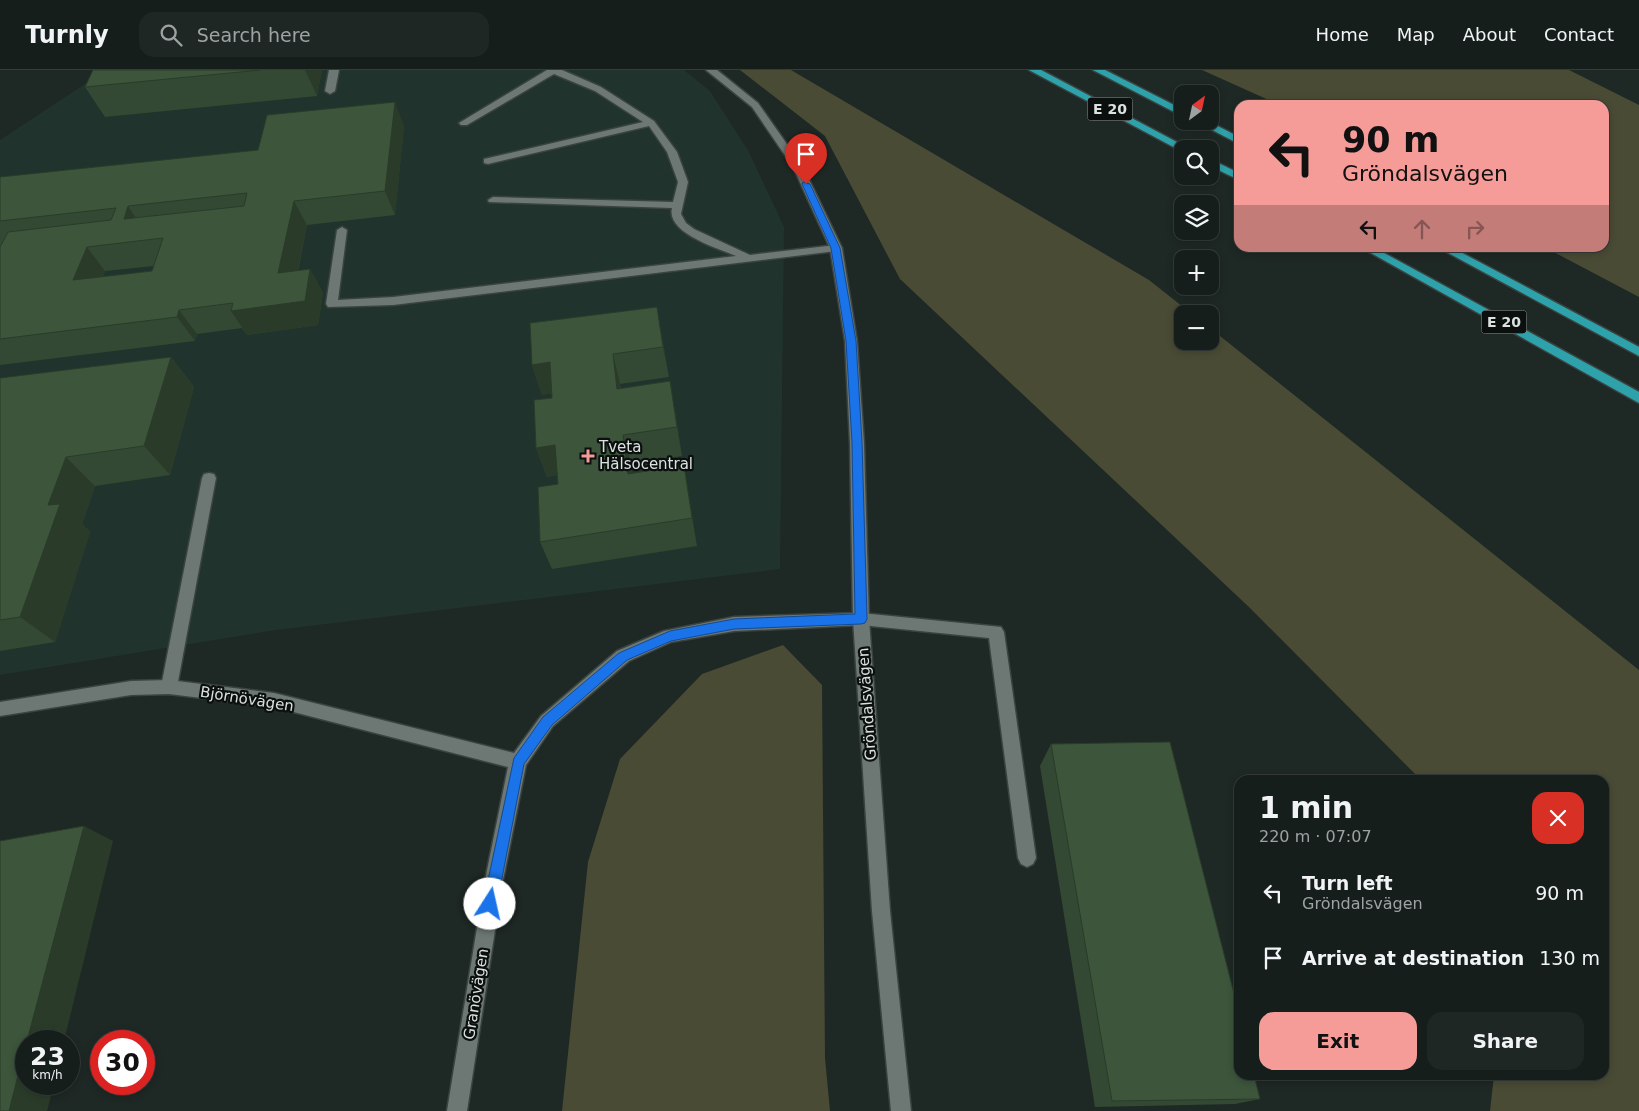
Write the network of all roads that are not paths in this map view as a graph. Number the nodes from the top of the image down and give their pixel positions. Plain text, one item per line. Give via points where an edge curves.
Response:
1 (334, 70) edge
2 (554, 70) edge
3 (711, 70) edge
4 (1034, 70) edge
5 (1098, 70) edge
6 (330, 91) dead end
7 (1174, 109) edge
8 (464, 122) dead end
9 (651, 122) junction
10 (1218, 130) edge
11 (1234, 138) edge
12 (1174, 143) edge
13 (488, 161) dead end
14 (1219, 167) edge
15 (1234, 174) edge
16 (493, 200) dead end
17 (679, 205) junction
18 (342, 230) dead end
19 (836, 248) junction
20 (1375, 252) edge
21 (1452, 252) edge
22 (748, 258) junction
23 (1639, 352) edge
24 (1639, 398) edge
25 (209, 478) dead end
26 (861, 619) junction
27 (168, 687) junction
28 (0, 709) edge
29 (518, 762) junction
30 (1027, 858) dead end
31 (457, 1111) edge
32 (901, 1111) edge

1 - 6 street
2 - 8 street
2 - 9 street via 598,89
3 - 19 street, Gröndalsvägen via 760,112 798,168
4 - 12 highway, E 20
5 - 7 highway, E 20
9 - 13 street
9 - 17 street via 672,152 683,182
10 - 11 highway
14 - 15 highway
16 - 17 street
17 - 22 street via 676,214 681,225
18 - 22 street via 332,304 393,300
19 - 22 street
19 - 26 street, Gröndalsvägen via 851,341
20 - 24 highway, E 20
21 - 23 highway, E 20
25 - 27 street
26 - 29 street, Granövägen via 734,624 670,636 623,656 547,721
26 - 30 street, Granövägen via 996,632
26 - 32 street, Gröndalsvägen via 881,911
27 - 28 street, Björnövägen via 131,688
27 - 29 street, Björnövägen via 274,700
29 - 31 street, Granövägen via 493,885

